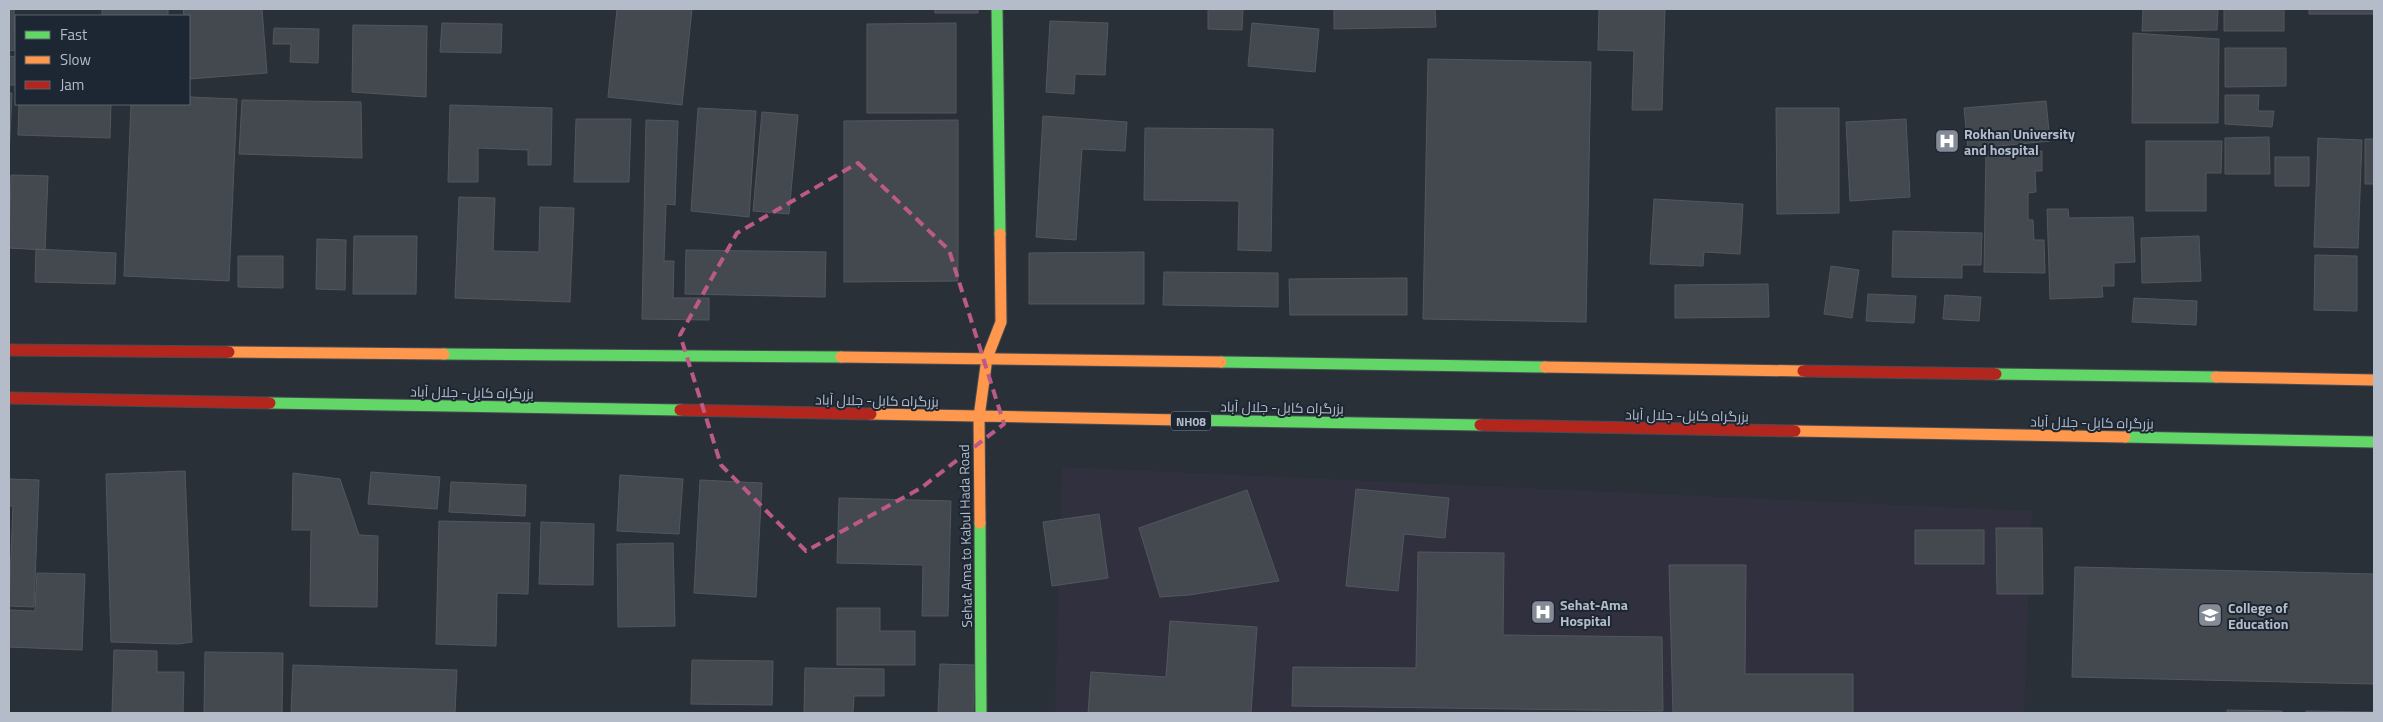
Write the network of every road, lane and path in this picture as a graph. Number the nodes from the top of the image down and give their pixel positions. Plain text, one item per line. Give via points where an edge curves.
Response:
1 (997, 9) edge
2 (9, 350) edge
3 (987, 358) junction
4 (2374, 380) edge
5 (9, 398) edge
6 (979, 417) junction
7 (2374, 442) edge
8 (981, 713) edge

1 - 3 main road, Sehat Ama to Kabul Hada Road via 1001,322
2 - 3 main road
3 - 4 main road
3 - 6 main road, Sehat Ama to Kabul Hada Road
5 - 6 main road, بزرگراه کابل- جلال آباد / NH08
6 - 7 main road, بزرگراه کابل- جلال آباد / NH08
6 - 8 main road, Sehat Ama to Kabul Hada Road

